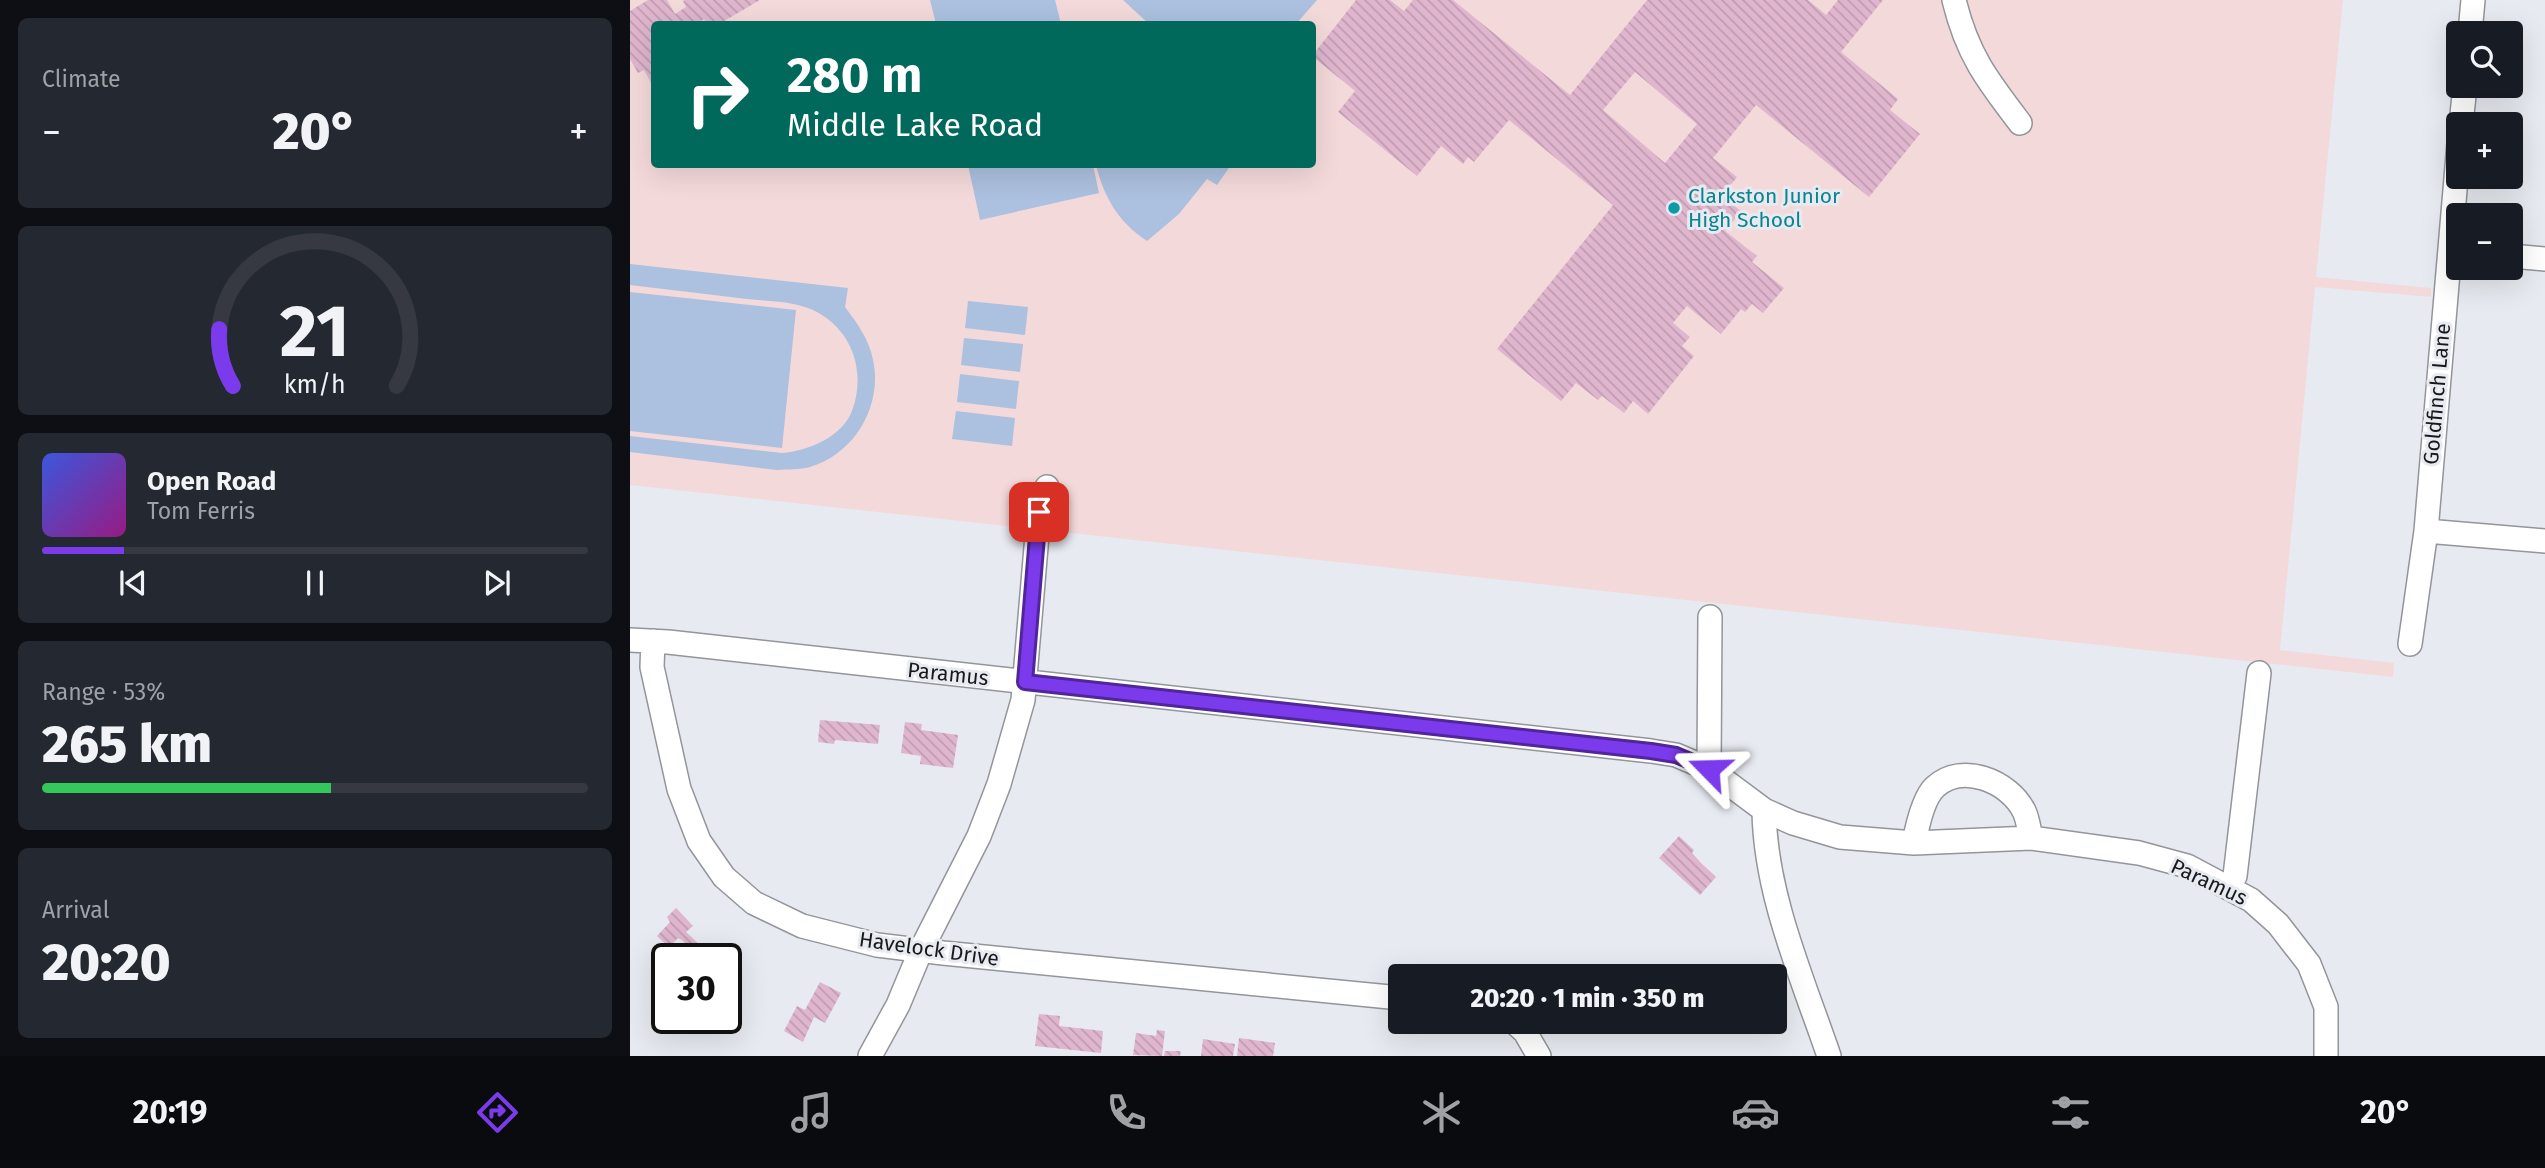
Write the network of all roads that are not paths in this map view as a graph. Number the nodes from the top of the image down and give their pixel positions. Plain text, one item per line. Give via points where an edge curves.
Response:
1 (1954, 0) edge
2 (2473, 0) edge
3 (2471, 21) edge
4 (2020, 123) dead end
5 (2523, 257) edge
6 (2545, 259) edge
7 (2451, 280) edge
8 (1047, 488) dead end
9 (2426, 531) junction
10 (2545, 541) edge
11 (1710, 617) dead end
12 (630, 640) edge
13 (653, 641) junction
14 (2410, 645) dead end
15 (2259, 673) dead end
16 (1025, 682) junction
17 (1709, 769) junction
18 (1764, 810) junction
19 (2031, 838) junction
20 (1914, 843) junction
21 (2229, 888) junction
22 (921, 950) junction
23 (1388, 997) edge
24 (1526, 1034) edge
25 (870, 1056) edge
26 (1539, 1056) edge
27 (1829, 1056) edge
28 (2326, 1056) edge

1 - 4 street via 1961,32 1983,76
2 - 3 street
5 - 6 street
7 - 9 street, Goldfinch Lane
8 - 16 street via 1039,512
9 - 10 street
9 - 14 street, Goldfinch Lane
11 - 17 street
12 - 13 street, Paramus
13 - 16 street, Paramus
13 - 22 street, Havelock Drive via 652,667 679,789 699,841 724,877 754,903 802,926 877,945
15 - 21 street via 2235,876
16 - 17 street, Paramus via 1651,751 1676,755
16 - 22 street via 999,784 979,836
17 - 18 street, Paramus
18 - 20 street, Paramus via 1840,837
18 - 27 street via 1766,848 1787,932
19 - 20 street, Paramus
19 - 20 street via 2024,811 2012,796 1974,775 1952,776 1934,788 1919,819
19 - 21 street, Paramus via 2139,853 2186,866
21 - 28 street, Paramus via 2278,924 2309,964 2326,1007
22 - 23 street, Havelock Drive
22 - 25 street
24 - 26 street

